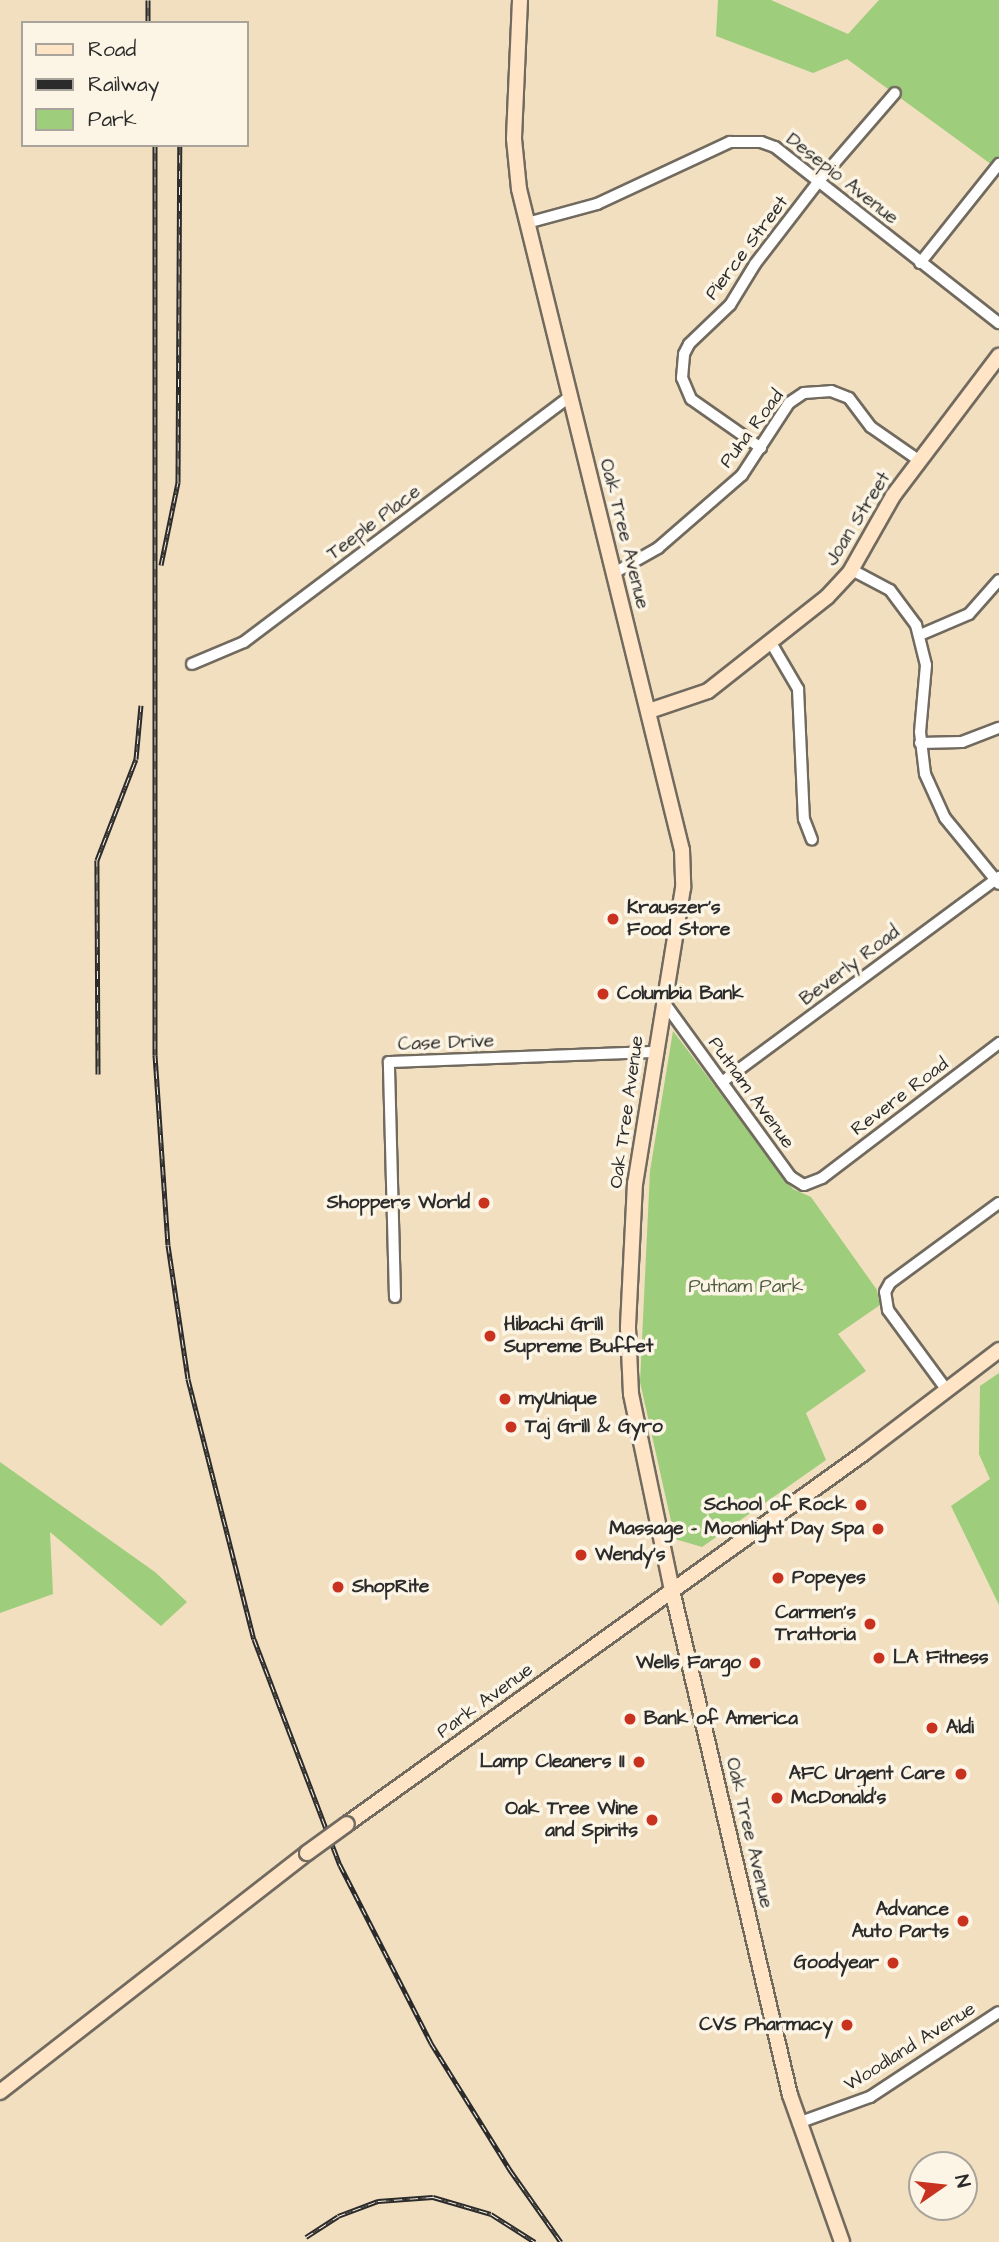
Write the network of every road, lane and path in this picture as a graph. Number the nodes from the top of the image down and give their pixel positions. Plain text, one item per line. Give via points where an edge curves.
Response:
1 (520, 0) edge
2 (895, 93) dead end
3 (999, 164) edge
4 (819, 181) junction
5 (527, 223) junction
6 (920, 263) junction
7 (999, 323) edge
8 (999, 356) edge
9 (570, 396) junction
10 (761, 449) junction
11 (920, 461) junction
12 (852, 570) junction
13 (614, 573) junction
14 (999, 580) edge
15 (920, 635) junction
16 (770, 641) junction
17 (192, 664) dead end
18 (649, 711) junction
19 (999, 728) edge
20 (920, 743) junction
21 (812, 841) dead end
22 (998, 880) edge
23 (662, 1001) junction
24 (999, 1044) edge
25 (654, 1052) junction
26 (722, 1082) junction
27 (822, 1178) joint
28 (998, 1204) edge
29 (395, 1297) dead end
30 (999, 1350) edge
31 (946, 1388) junction
32 (672, 1590) junction
33 (999, 2012) edge
34 (0, 2092) edge
35 (798, 2123) junction
36 (842, 2242) edge

1 - 5 street, Oak Tree Avenue via 514,139
2 - 4 street, Pierce Street
3 - 6 street
4 - 5 street, Desepio Avenue via 775,147 747,140 730,142 597,204
4 - 6 street, Desepio Avenue
4 - 10 street, Pierce Street via 755,264 730,305 684,354 682,378 691,398
5 - 9 street, Oak Tree Avenue
6 - 7 street, Desepio Avenue
8 - 11 street, Joan Street
9 - 13 street, Oak Tree Avenue
9 - 17 street, Teeple Place via 244,642
10 - 11 street, Puha Road via 789,402 804,393 831,391 849,398 871,427
10 - 13 street, Puha Road via 742,475 678,531
11 - 12 street, Joan Street via 893,496
12 - 15 street via 898,598
12 - 16 street, Joan Street via 827,597
13 - 18 street, Oak Tree Avenue
14 - 15 street via 969,614
15 - 20 street via 926,665
16 - 18 street, Joan Street via 708,691
16 - 21 street via 799,689 804,819
18 - 23 street, Oak Tree Avenue via 683,865
19 - 20 street via 962,742
20 - 22 street via 935,801
22 - 26 street, Beverly Road
23 - 25 street, Oak Tree Avenue
23 - 26 street, Putnam Avenue
24 - 27 street, Revere Road
25 - 29 street, Case Drive via 389,1062
25 - 32 street, Oak Tree Avenue via 635,1183 629,1363 635,1418
26 - 27 street, Putnam Avenue via 791,1177 804,1185
28 - 31 street via 890,1283 885,1293 888,1310
30 - 31 street, Park Avenue
31 - 32 street, Park Avenue
32 - 34 street, Park Avenue, bridge via 307,1853
32 - 35 street, Oak Tree Avenue
33 - 35 street, Woodland Avenue via 870,2096
35 - 36 street, Oak Tree Avenue

